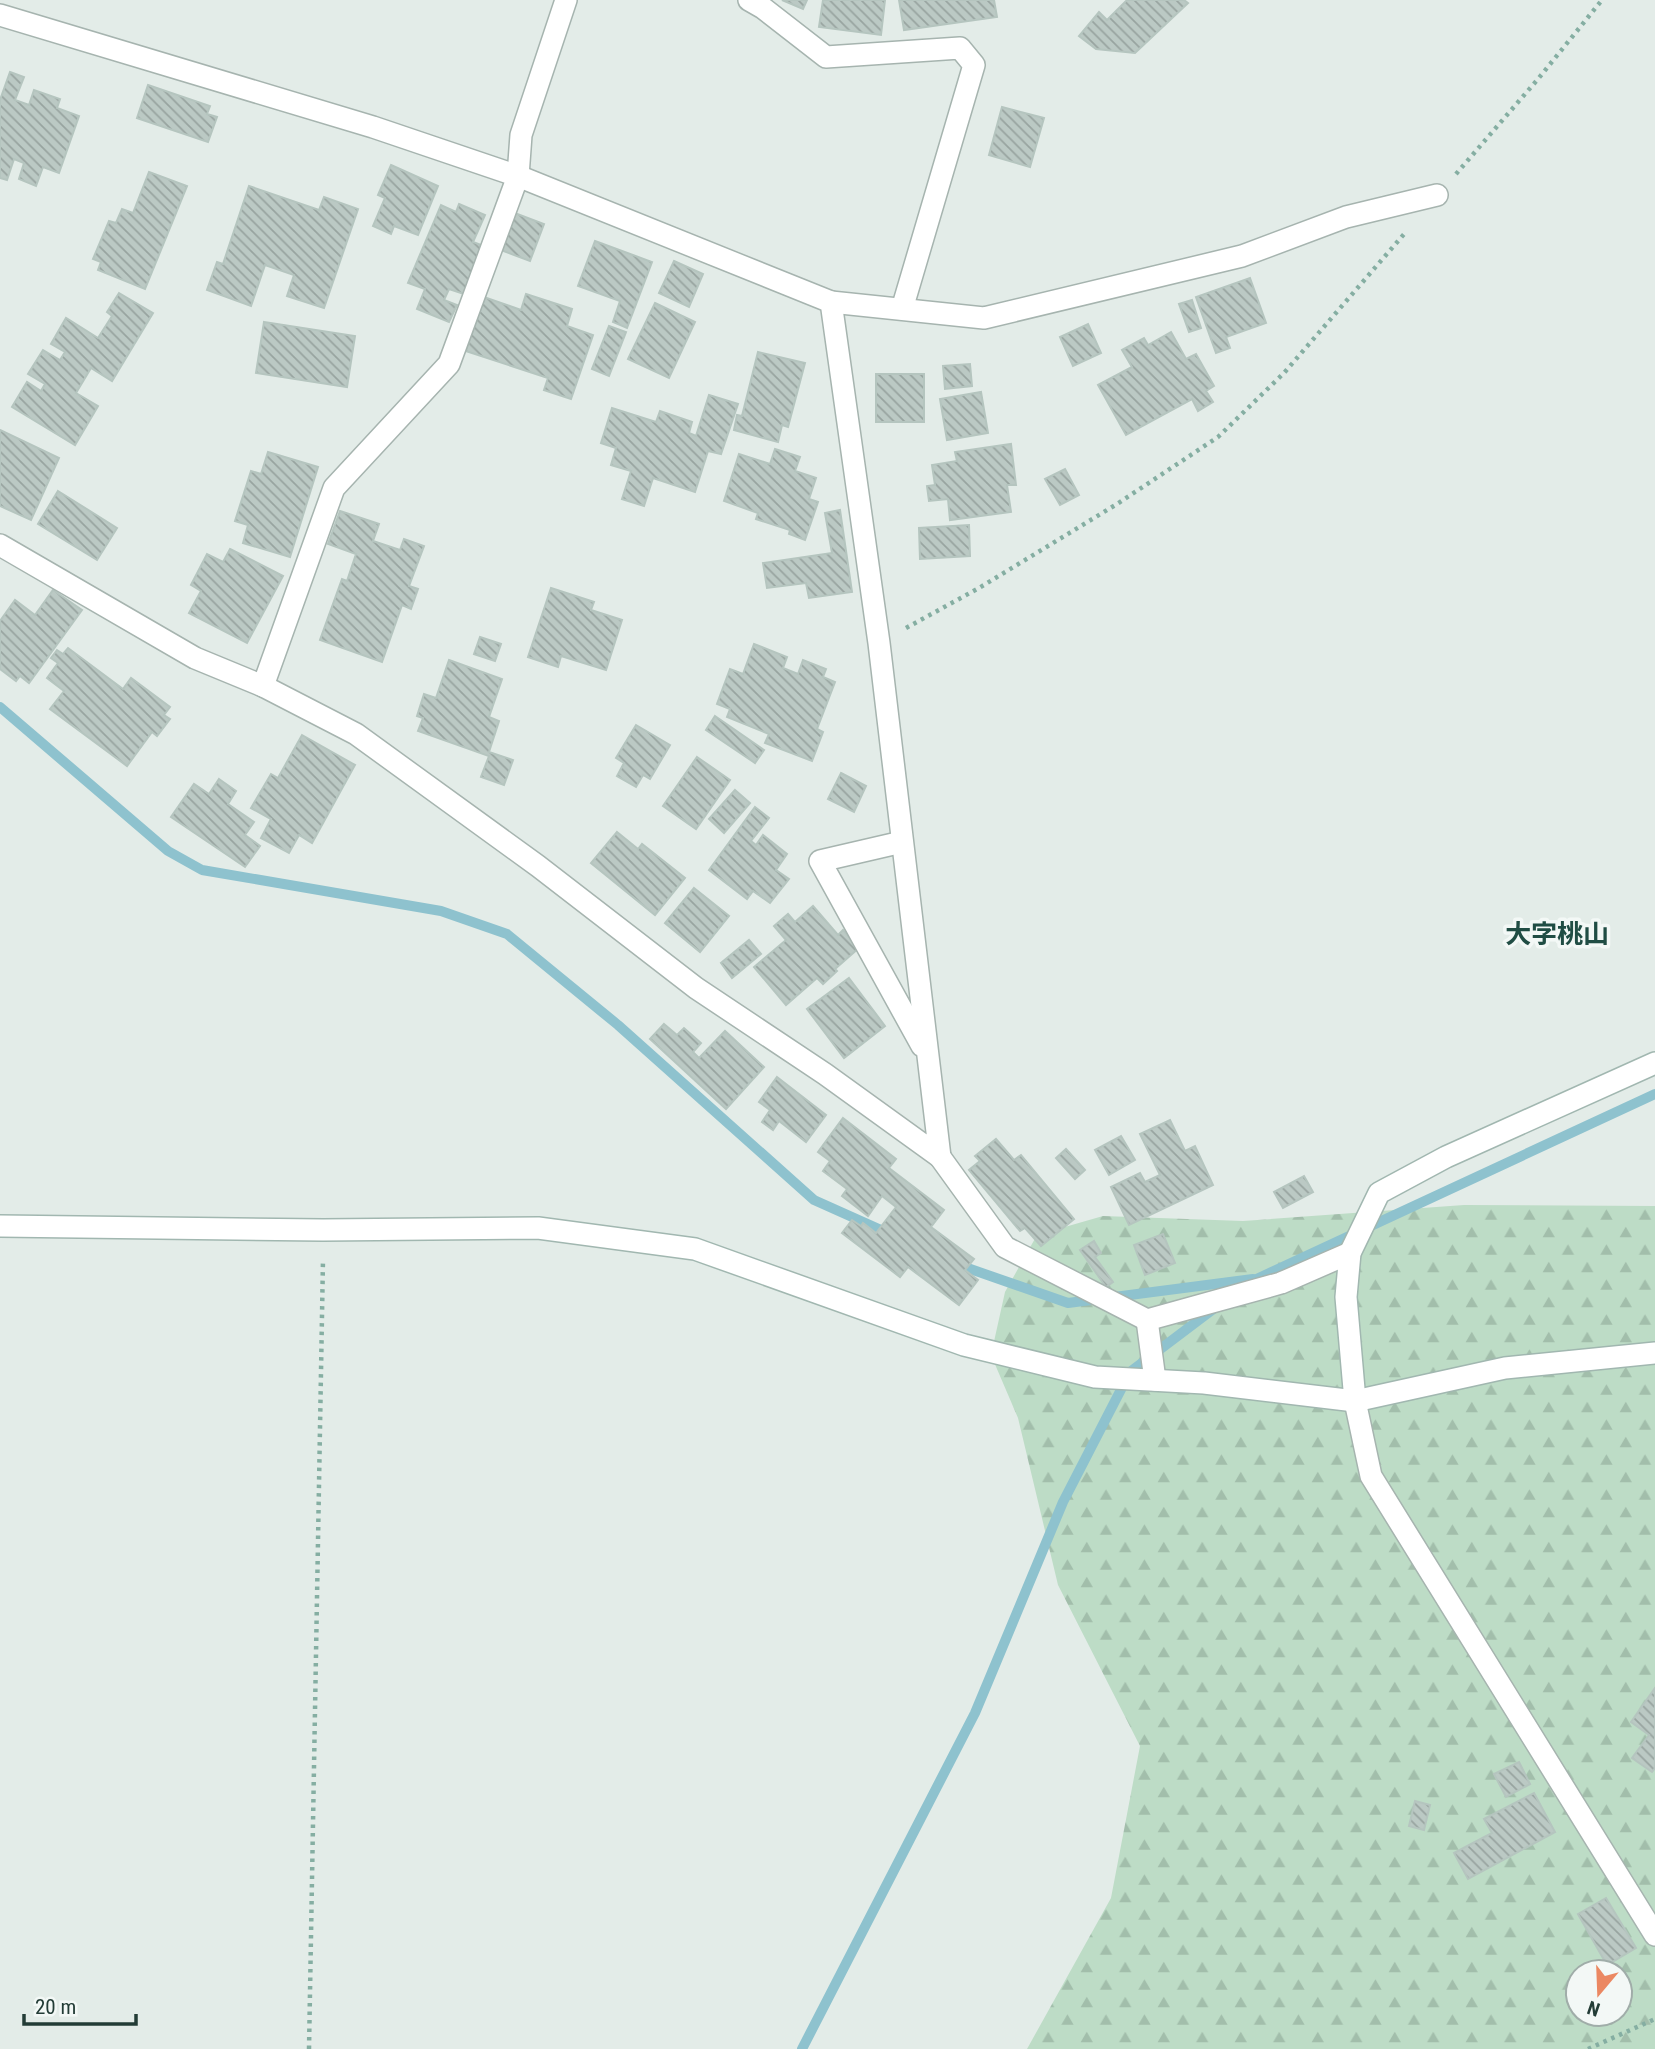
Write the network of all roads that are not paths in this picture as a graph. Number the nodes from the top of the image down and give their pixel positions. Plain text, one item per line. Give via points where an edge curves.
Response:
1 (566, 0) edge
2 (749, 0) edge
3 (0, 15) edge
4 (518, 176) junction
5 (1437, 195) road end
6 (831, 302) junction
7 (902, 309) junction
8 (0, 545) edge
9 (263, 686) junction
10 (902, 842) junction
11 (928, 1055) junction
12 (1655, 1063) edge
13 (940, 1157) junction
14 (0, 1226) edge
15 (1350, 1253) junction
16 (1147, 1320) junction
17 (1655, 1353) edge
18 (1155, 1380) junction
19 (1355, 1401) junction
20 (1655, 1935) edge

1 - 4 street via 521,135
2 - 7 street via 826,57 960,48 974,65
3 - 4 street via 373,127
4 - 6 street
4 - 9 street via 449,364 334,488
5 - 7 street via 1346,217 1242,256 984,318
6 - 7 street
6 - 10 street
8 - 9 street via 195,658
9 - 13 street via 356,734 696,988
10 - 11 street
10 - 11 street via 820,861
11 - 13 street
12 - 15 street via 1447,1157 1379,1194
13 - 16 street via 1004,1247
14 - 18 street via 538,1228 695,1250 964,1345 1095,1377
15 - 16 street via 1281,1283
15 - 19 street via 1346,1297
16 - 18 street
17 - 19 street via 1505,1368
18 - 19 street
19 - 20 street via 1371,1476

